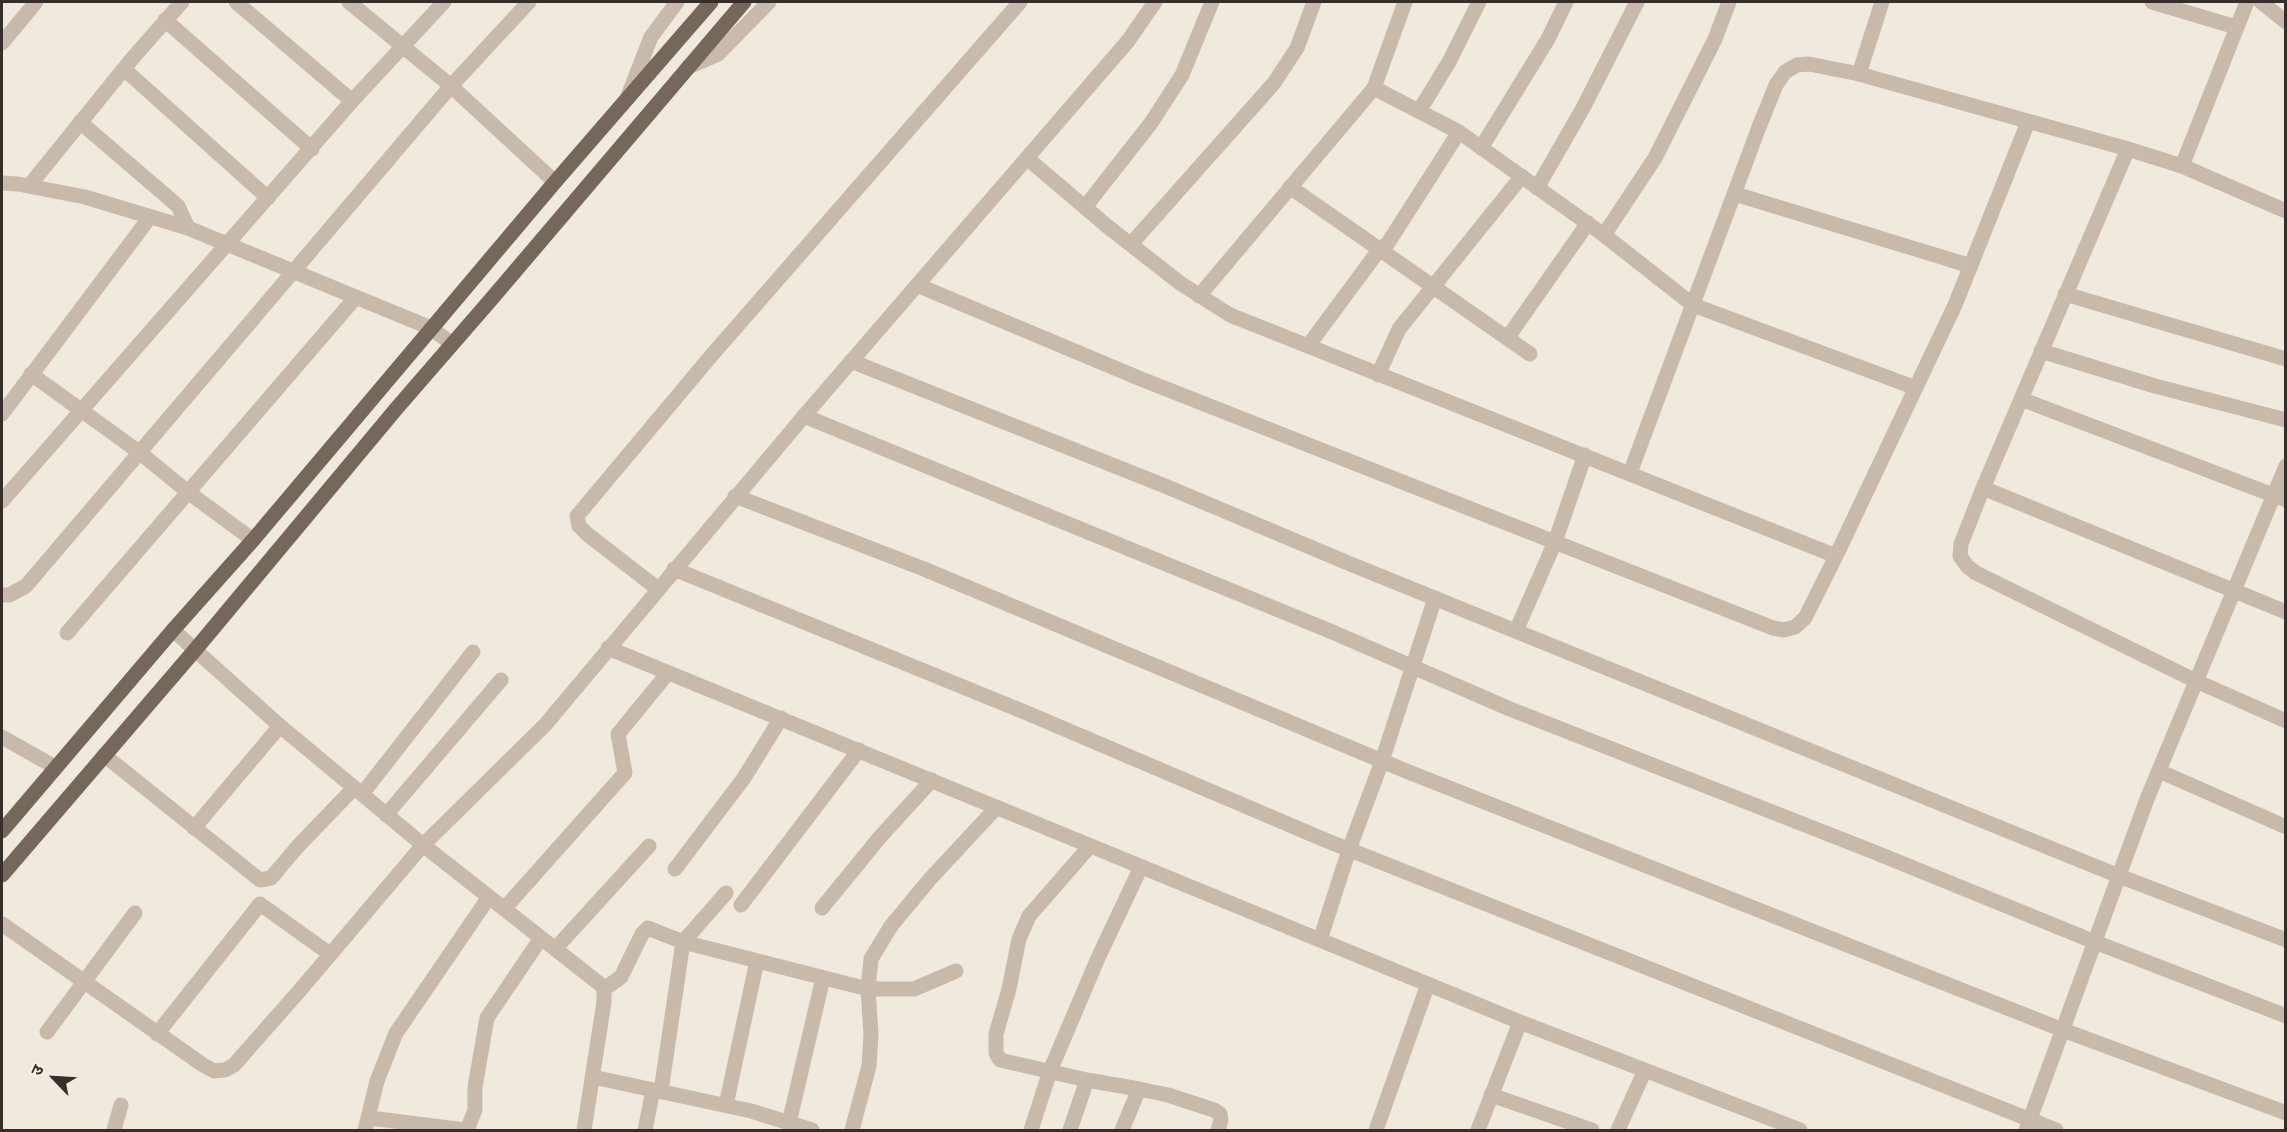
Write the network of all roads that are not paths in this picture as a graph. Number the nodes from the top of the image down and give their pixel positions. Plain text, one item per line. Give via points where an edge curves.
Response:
1 (36, 2) edge
2 (182, 2) edge
3 (236, 2) edge
4 (349, 2) edge
5 (444, 2) edge
6 (529, 2) edge
7 (677, 2) edge
8 (711, 2) edge
9 (744, 2) edge
10 (769, 2) edge
11 (1020, 2) edge
12 (1155, 2) edge
13 (1212, 2) edge
14 (1314, 2) edge
15 (1405, 2) edge
16 (1479, 2) edge
17 (1566, 2) edge
18 (1637, 2) edge
19 (1729, 2) edge
20 (1882, 2) edge
21 (2152, 2) edge
22 (2247, 2) edge
23 (2261, 2) edge
24 (165, 20) junction
25 (2286, 22) edge
26 (2236, 27) junction
27 (2, 43) edge
28 (403, 48) junction
29 (692, 63) junction
30 (124, 69) junction
31 (1859, 74) junction
32 (451, 86) junction
33 (1374, 88) junction
34 (628, 96) junction
35 (352, 101) junction
36 (1419, 111) junction
37 (80, 122) junction
38 (2028, 122) junction
39 (1459, 132) junction
40 (1481, 148) junction
41 (2128, 148) junction
42 (312, 149) junction
43 (1028, 159) junction
44 (2182, 166) junction
45 (1522, 176) junction
46 (555, 182) junction
47 (2, 183) edge
48 (29, 186) junction
49 (1290, 187) junction
50 (1538, 188) junction
51 (1735, 194) junction
52 (268, 198) junction
53 (1085, 207) junction
54 (2286, 211) edge
55 (150, 217) junction
56 (1588, 224) junction
57 (188, 228) junction
58 (1605, 235) junction
59 (229, 244) junction
60 (1131, 244) junction
61 (1379, 250) junction
62 (1971, 266) junction
63 (294, 271) junction
64 (917, 285) junction
65 (1431, 287) junction
66 (2065, 294) junction
67 (1198, 296) junction
68 (356, 297) junction
69 (1693, 305) junction
70 (432, 328) junction
71 (1508, 337) junction
72 (453, 344) junction
73 (1308, 346) junction
74 (2042, 351) junction
75 (1530, 354) dead end
76 (2286, 359) edge
77 (851, 361) junction
78 (31, 374) junction
79 (1378, 375) junction
80 (1916, 388) junction
81 (2021, 399) junction
82 (82, 411) junction
83 (2, 414) edge
84 (804, 416) junction
85 (2286, 420) edge
86 (139, 452) junction
87 (1586, 455) junction
88 (2286, 466) edge
89 (1630, 473) junction
90 (1983, 488) junction
91 (188, 492) junction
92 (735, 496) junction
93 (2280, 497) edge
94 (2, 501) edge
95 (253, 540) junction
96 (1555, 542) junction
97 (1836, 556) junction
98 (674, 569) junction
99 (658, 588) junction
100 (2233, 591) junction
101 (2, 595) edge
102 (1435, 598) junction
103 (2286, 612) edge
104 (173, 630) junction
105 (1516, 631) junction
106 (67, 633) dead end
107 (608, 648) junction
108 (195, 650) junction
109 (473, 652) dead end
110 (1412, 666) junction
111 (668, 673) junction
112 (501, 680) dead end
113 (2196, 681) junction
114 (781, 718) junction
115 (2286, 721) edge
116 (280, 726) junction
117 (2, 737) edge
118 (860, 750) junction
119 (104, 755) junction
120 (1382, 761) junction
121 (55, 767) junction
122 (2159, 771) junction
123 (932, 780) junction
124 (358, 791) junction
125 (997, 807) junction
126 (386, 814) junction
127 (2286, 827) edge
128 (194, 828) junction
129 (2, 831) edge
130 (423, 845) junction
131 (649, 846) dead end
132 (1090, 846) junction
133 (1349, 850) junction
134 (1141, 867) junction
135 (675, 869) dead end
136 (2, 874) edge
137 (2119, 876) junction
138 (726, 893) dead end
139 (489, 897) junction
140 (741, 905) dead end
141 (822, 908) dead end
142 (504, 909) junction
143 (135, 913) dead end
144 (2, 924) edge
145 (541, 938) junction
146 (1320, 940) junction
147 (2286, 940) edge
148 (683, 942) junction
149 (2095, 942) junction
150 (555, 949) junction
151 (330, 954) junction
152 (757, 961) junction
153 (956, 971) dead end
154 (823, 978) junction
155 (84, 984) junction
156 (1428, 984) junction
157 (604, 989) junction
158 (868, 989) junction
159 (2286, 1016) edge
160 (1521, 1022) junction
161 (2063, 1030) junction
162 (47, 1032) dead end
163 (157, 1034) junction
164 (1645, 1070) junction
165 (1050, 1071) junction
166 (593, 1077) junction
167 (1087, 1080) junction
168 (1139, 1089) junction
169 (657, 1090) junction
170 (1491, 1095) junction
171 (121, 1105) dead end
172 (726, 1105) junction
173 (2286, 1113) edge
174 (783, 1124) edge
175 (368, 1125) edge
176 (2028, 1125) edge
177 (114, 1131) edge
178 (466, 1131) edge
179 (584, 1131) edge
180 (645, 1131) edge
181 (812, 1131) edge
182 (852, 1131) edge
183 (1031, 1131) edge
184 (1070, 1131) edge
185 (1122, 1131) edge
186 (1218, 1131) edge
187 (1376, 1131) edge
188 (1478, 1131) edge
189 (1592, 1131) edge
190 (1618, 1131) edge
191 (1800, 1131) edge
192 (2056, 1131) edge

1 - 27 street
2 - 24 street
3 - 35 street
4 - 28 street
5 - 28 street
6 - 32 street
7 - 34 street via 651,37
8 - 34 main road
9 - 29 main road
10 - 29 street via 718,54
11 - 99 street via 577,516 579,526 587,534
12 - 43 street via 1128,41
13 - 53 street via 1182,75 1151,123
14 - 60 street via 1297,48 1274,83
15 - 33 street
16 - 36 street
17 - 40 street via 1548,39
18 - 50 street
19 - 58 street via 1715,39 1656,158
20 - 31 street
21 - 26 street
22 - 26 street
23 - 25 street
24 - 30 street
24 - 42 street
26 - 44 street
28 - 32 street
28 - 35 street
29 - 72 main road
30 - 37 street
30 - 52 street
31 - 38 street
31 - 51 street via 1809,63 1785,72 1776,85
32 - 46 street
32 - 63 street
33 - 36 street
33 - 49 street
34 - 46 main road
35 - 42 street
36 - 39 street
37 - 48 street
37 - 57 street via 178,206
38 - 41 street
38 - 62 street
39 - 40 street
39 - 61 street via 1388,243
40 - 45 street
41 - 44 street
41 - 66 street
42 - 52 street
43 - 53 street
43 - 64 street
44 - 54 street
45 - 50 street
45 - 65 street
46 - 70 main road
47 - 48 street
48 - 55 street
49 - 61 street
49 - 67 street
50 - 56 street
51 - 62 street
51 - 69 street
52 - 59 street
53 - 60 street
55 - 57 street
55 - 78 street
56 - 58 street
56 - 71 street
57 - 59 street
58 - 69 street
59 - 63 street
59 - 82 street
60 - 67 street
61 - 65 street
61 - 73 street
62 - 80 street
63 - 68 street
63 - 86 street
64 - 77 street
64 - 96 street via 1141,379
65 - 71 street
65 - 79 street via 1399,329
66 - 74 street
66 - 76 street
67 - 73 street via 1230,315
68 - 70 street
68 - 91 street
69 - 80 street
69 - 89 street
70 - 72 street
70 - 95 main road
71 - 75 street
72 - 108 main road
73 - 79 street
74 - 81 street
74 - 85 street
77 - 84 street
77 - 102 street
78 - 82 street
78 - 83 street
79 - 87 street
80 - 97 street
81 - 90 street
81 - 93 street
82 - 86 street
82 - 94 street
84 - 92 street
84 - 110 street
86 - 91 street
86 - 101 street via 26,586
87 - 89 street
87 - 96 street
88 - 93 street
89 - 97 street
90 - 100 street
90 - 113 street via 1960,544 1960,556 1967,566
91 - 95 street
91 - 106 street
92 - 98 street
92 - 120 street via 935,573
93 - 100 street
95 - 104 main road
96 - 97 street via 1784,630 1805,618
96 - 105 street
98 - 99 street
98 - 133 street
99 - 107 street
100 - 103 street
100 - 113 street
102 - 105 street
102 - 110 street
104 - 108 street
104 - 121 main road
105 - 137 street
107 - 111 street
107 - 130 street via 545,725
108 - 116 street
108 - 119 main road
109 - 124 street
110 - 120 street
110 - 149 street via 1510,709
111 - 114 street
111 - 142 street via 618,734 625,773
112 - 126 street
113 - 115 street
113 - 122 street
114 - 118 street
114 - 135 street via 744,778
116 - 124 street
116 - 128 street
117 - 121 street
118 - 123 street
118 - 140 street
119 - 128 street
119 - 136 main road
120 - 133 street
120 - 161 street
121 - 129 main road
122 - 127 street
122 - 137 street
123 - 125 street
123 - 141 street
124 - 126 street
124 - 128 street via 266,880 254,877
125 - 132 street
125 - 158 street via 891,926 871,959
126 - 130 street
130 - 139 street
130 - 151 street
131 - 150 street
132 - 134 street
132 - 165 street via 1029,916 1019,939 996,1034 1000,1060
133 - 146 street
133 - 176 street
134 - 146 street
134 - 165 street
137 - 147 street
137 - 149 street
138 - 148 street
139 - 142 street
139 - 175 street via 396,1033 377,1081
142 - 145 street
143 - 155 street
144 - 155 street
145 - 150 street
145 - 178 street via 487,1018 475,1086 475,1110
146 - 156 street
148 - 152 street
148 - 157 street via 648,928 621,977
148 - 169 street
149 - 159 street
149 - 161 street
150 - 157 street
151 - 163 street via 234,1065 225,1070 214,1071
151 - 163 street via 260,903
152 - 154 street
152 - 172 street
153 - 158 street via 914,989
154 - 158 street
154 - 174 street
155 - 162 street
155 - 163 street
156 - 160 street
156 - 187 street
157 - 166 street
158 - 182 street via 869,1066
160 - 164 street
160 - 170 street
161 - 173 street
161 - 176 street
164 - 190 street
164 - 191 street
165 - 167 street
165 - 183 street
166 - 169 street
166 - 179 street
167 - 168 street
167 - 184 street
168 - 185 street
168 - 186 street via 1214,1110 1220,1114
169 - 172 street
169 - 180 street
170 - 188 street
170 - 189 street
171 - 177 street
172 - 174 street
174 - 181 street
175 - 178 street
176 - 192 street

